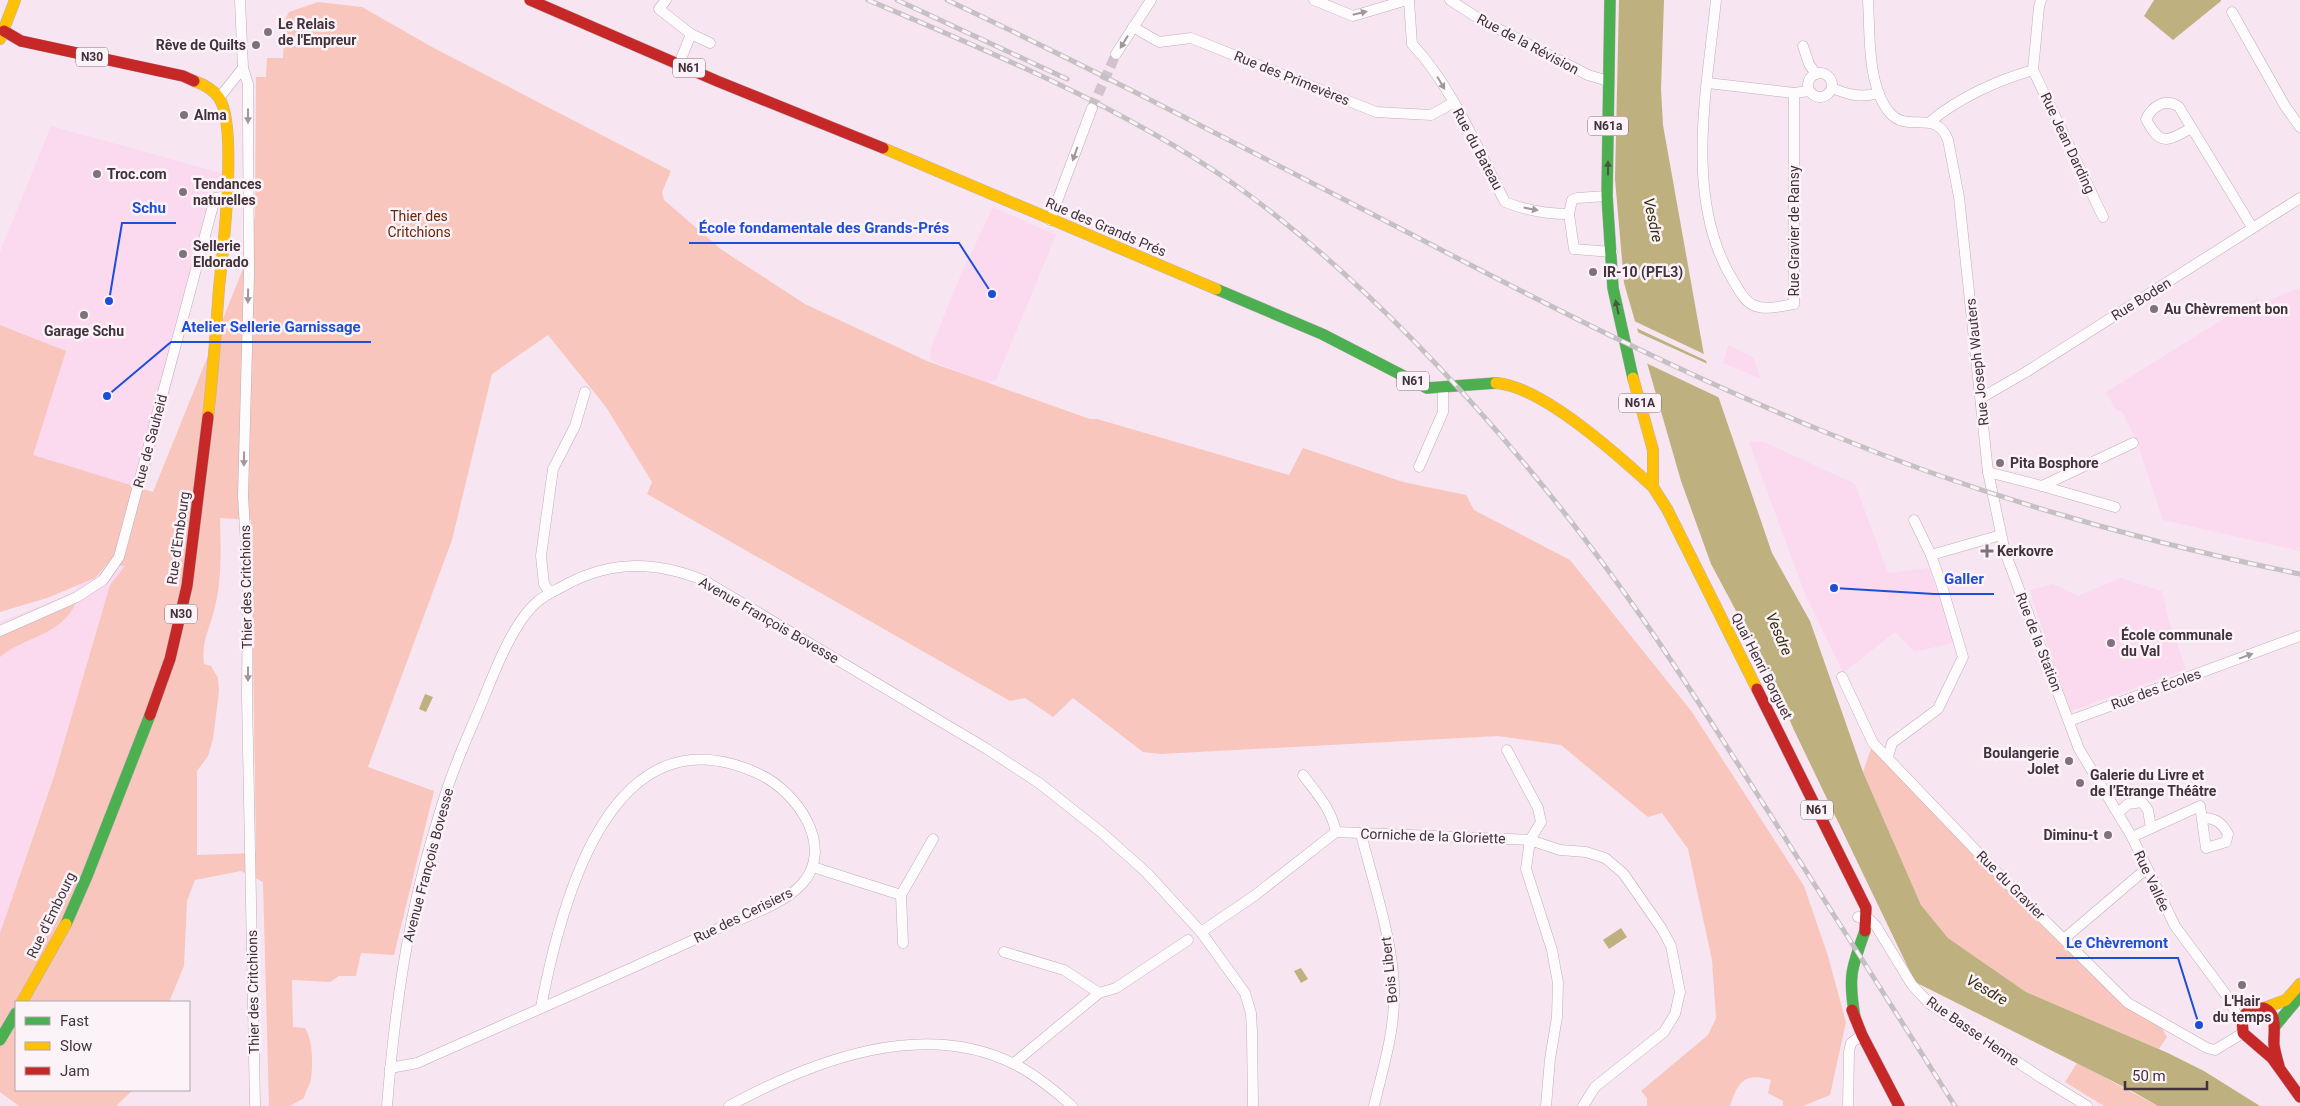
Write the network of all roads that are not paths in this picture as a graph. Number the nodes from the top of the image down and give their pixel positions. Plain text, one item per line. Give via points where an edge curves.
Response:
1 (15, 0) edge
2 (240, 0) edge
3 (530, 0) edge
4 (666, 0) edge
5 (1151, 0) edge
6 (1314, 0) edge
7 (1408, 0) edge
8 (1450, 0) edge
9 (1610, 0) edge
10 (1716, 0) edge
11 (1868, 0) edge
12 (2041, 0) edge
13 (2232, 12) dead end
14 (1133, 26) junction
15 (691, 34) junction
16 (2, 35) edge
17 (710, 43) dead end
18 (1803, 46) dead end
19 (1116, 54) tunnel mouth
20 (679, 64) junction
21 (243, 68) junction
22 (2034, 70) junction
23 (1816, 74) junction
24 (1608, 81) junction
25 (1708, 83) junction
26 (1832, 88) junction
27 (1809, 91) junction
28 (1794, 93) junction
29 (1879, 93) junction
30 (219, 98) junction
31 (1453, 103) junction
32 (1092, 108) tunnel mouth
33 (1930, 122) junction
34 (2300, 127) edge
35 (2191, 128) dead end
36 (227, 196) junction
37 (1608, 196) junction
38 (2300, 198) edge
39 (1569, 214) junction
40 (2103, 217) dead end
41 (1050, 220) junction
42 (2252, 227) junction
43 (1612, 252) junction
44 (1628, 355) joint
45 (1443, 388) junction
46 (585, 392) dead end
47 (1981, 398) junction
48 (2132, 443) dead end
49 (1653, 450) junction
50 (1630, 466) junction
51 (1419, 467) dead end
52 (1988, 472) junction
53 (2042, 486) junction
54 (1653, 487) junction
55 (2115, 507) dead end
56 (1914, 520) dead end
57 (2000, 535) junction
58 (1931, 555) junction
59 (550, 593) junction
60 (0, 632) edge
61 (2300, 636) edge
62 (1842, 677) dead end
63 (2069, 722) junction
64 (2079, 749) joint
65 (1507, 750) dead end
66 (1888, 757) junction
67 (1303, 775) dead end
68 (2118, 813) junction
69 (2203, 818) dead end
70 (2151, 828) junction
71 (1336, 832) junction
72 (1361, 834) junction
73 (2132, 837) junction
74 (933, 839) dead end
75 (1530, 840) junction
76 (813, 867) junction
77 (2146, 869) junction
78 (901, 895) junction
79 (1863, 918) junction
80 (1201, 932) junction
81 (2065, 938) junction
82 (1188, 940) dead end
83 (903, 943) dead end
84 (1004, 952) dead end
85 (2300, 984) edge
86 (1099, 993) junction
87 (2227, 996) junction
88 (2300, 996) edge
89 (23, 1001) edge
90 (541, 1007) junction
91 (2260, 1008) junction
92 (15, 1015) edge
93 (2242, 1028) junction
94 (2275, 1028) junction
95 (1862, 1035) junction
96 (0, 1040) edge
97 (2256, 1042) junction
98 (1014, 1064) junction
99 (2279, 1066) junction
100 (390, 1068) junction
101 (2300, 1097) edge
102 (256, 1106) edge
103 (387, 1106) edge
104 (729, 1106) edge
105 (1072, 1106) edge
106 (1253, 1106) edge
107 (1374, 1106) edge
108 (1546, 1106) edge
109 (1583, 1106) edge
110 (1848, 1106) edge
111 (1900, 1106) edge
112 (2088, 1106) edge

1 - 16 main road, N30
2 - 21 street
3 - 20 main road, Rue des Grands Prés / N61
4 - 15 street via 659,9
5 - 14 street
6 -> 7 street via 1353,16
7 -> 31 street, Rue du Bateau via 1412,44 1428,61
8 - 24 street, Rue de la Révision via 1538,50 1588,75
9 - 24 main road, N61a
10 - 25 street, Rue Gravier de Ransy
11 - 29 street via 1871,54
12 - 22 street
13 - 34 street
14 -> 19 street
14 - 31 street, Rue des Primevères via 1159,42 1191,38 1376,112 1431,115
15 - 17 street
15 - 20 street
16 - 30 main road, N30 via 194,79
18 - 23 street
20 - 41 main road, Rue des Grands Prés / N61
21 - 30 street
21 -> 102 street, Thier des Critchions via 248,84 249,274 244,496
22 - 33 street via 2009,76 1942,111
22 - 40 street, Rue Jean Darding
23 - 26 street via 1827,75 1832,80
23 - 27 street via 1810,79
37 -> 24 main road, N61a
25 - 28 street
25 - 28 street, Rue Gravier de Ransy via 1701,135 1707,205 1721,260 1746,301 1766,308 1794,304
26 - 27 street via 1823,96 1815,96
26 - 29 street via 1866,97
27 - 28 street
29 - 33 street via 1890,114 1900,121
30 - 36 main road, N30 via 224,112 228,155
31 -> 39 street, Rue du Bateau via 1505,202 1527,209
32 -> 41 street
33 - 47 street, Rue Joseph Wauters via 1945,131 1958,189
35 - 42 street
36 - 60 street, Rue de Sauheid via 216,198 214,202 119,557 103,580 77,597
36 - 89 main road, Rue d'Embourg / N30 via 211,391 187,586 179,624 140,743 87,876 59,939
37 - 39 street via 1576,198 1572,200
37 - 43 main road, N61a
38 - 42 street, Rue Boden
39 - 43 street via 1574,249
41 - 45 main road, Rue des Grands Prés / N61 via 1322,334 1427,388
42 - 47 street, Rue Boden
44 -> 43 main road, N61a via 1615,302
44 - 49 main road, N61A
45 - 50 main road, Rue des Grands Prés / N61 via 1479,382 1504,384 1523,390
45 - 51 street via 1444,412
46 - 59 street via 575,426 553,469 541,556 544,584
47 - 52 street, Rue Joseph Wauters
48 - 53 street
49 - 50 main road via 1644,461
49 - 54 main road
50 - 54 main road, Rue des Grands Prés / N61
52 - 53 street
52 - 57 street, Rue Joseph Wauters
53 - 55 street
54 - 79 main road, Quai Henri Borguet / N61 via 1667,509 1858,892
56 - 58 street
57 - 58 street
57 - 63 street, Rue de la Station
58 - 66 street via 1963,657 1938,709 1892,744
59 - 80 street, Avenue François Bovesse via 600,570 632,566 683,572 704,581 1039,783 1146,873
59 - 100 street, Avenue François Bovesse via 537,602 508,644 443,800 412,918
63 -> 61 street, Rue des Écoles
62 - 66 street, Rue du Gravier via 1873,743
63 - 64 street, Rue de la Station
64 - 68 street, Rue Vallée
65 - 75 street via 1538,808 1541,822
66 - 81 street, Rue du Gravier via 2014,890
67 - 71 street via 1323,799 1333,817
68 - 70 street, Rue Vallée via 2128,804 2142,802 2148,810
68 - 73 street, Rue Vallée
69 - 70 street, Rue Vallée via 2200,806
70 - 73 street, Rue Vallée
71 - 72 street, Corniche de la Gloriette
71 - 80 street via 1254,896
72 - 75 street, Corniche de la Gloriette
72 - 107 street, Bois Libert via 1386,934 1394,1000 1392,1029
73 - 77 street, Rue Vallée
74 - 78 street
75 - 108 street via 1526,869 1552,950 1558,983
75 - 109 street, Corniche de la Gloriette via 1560,850 1586,852 1605,858 1623,873 1671,946 1680,992 1675,1014 1664,1032 1618,1066 1596,1087
76 - 78 street
76 - 90 street, Rue des Cerisiers via 791,895
76 - 90 street via 812,832 805,815 769,778 745,767 716,760 671,763 643,778 619,799 600,825 565,910 548,968
77 - 81 street
77 - 87 street, Rue Vallée via 2175,926
78 - 83 street
79 - 95 main road, N61 via 1845,965 1845,992
79 - 112 street, Rue Basse Henne via 1876,926 1912,985 1930,1004
80 - 106 street, Avenue François Bovesse via 1245,993 1251,1013
81 - 93 street, Rue du Gravier via 2128,1002 2207,1048 2215,1050
82 - 86 street via 1116,988
84 - 86 street via 1064,970
85 - 91 main road via 2286,1000
86 - 98 street
87 - 91 street, Rue Vallée via 2240,1004
87 - 93 street, Rue Vallée
88 - 94 main road
90 - 100 street, Rue des Cerisiers via 417,1063
91 - 93 main road via 2245,1013
91 - 94 main road via 2273,1015
92 - 96 main road
93 - 97 main road via 2246,1038
94 - 97 main road via 2268,1039
94 - 99 main road via 2274,1045
95 - 110 street via 1851,1043 1849,1052
95 - 111 main road, N61
97 - 99 main road
98 - 104 street via 971,1049 905,1044 842,1057 795,1073
98 - 105 street via 1051,1087
99 - 101 main road
100 - 103 street, Avenue François Bovesse

